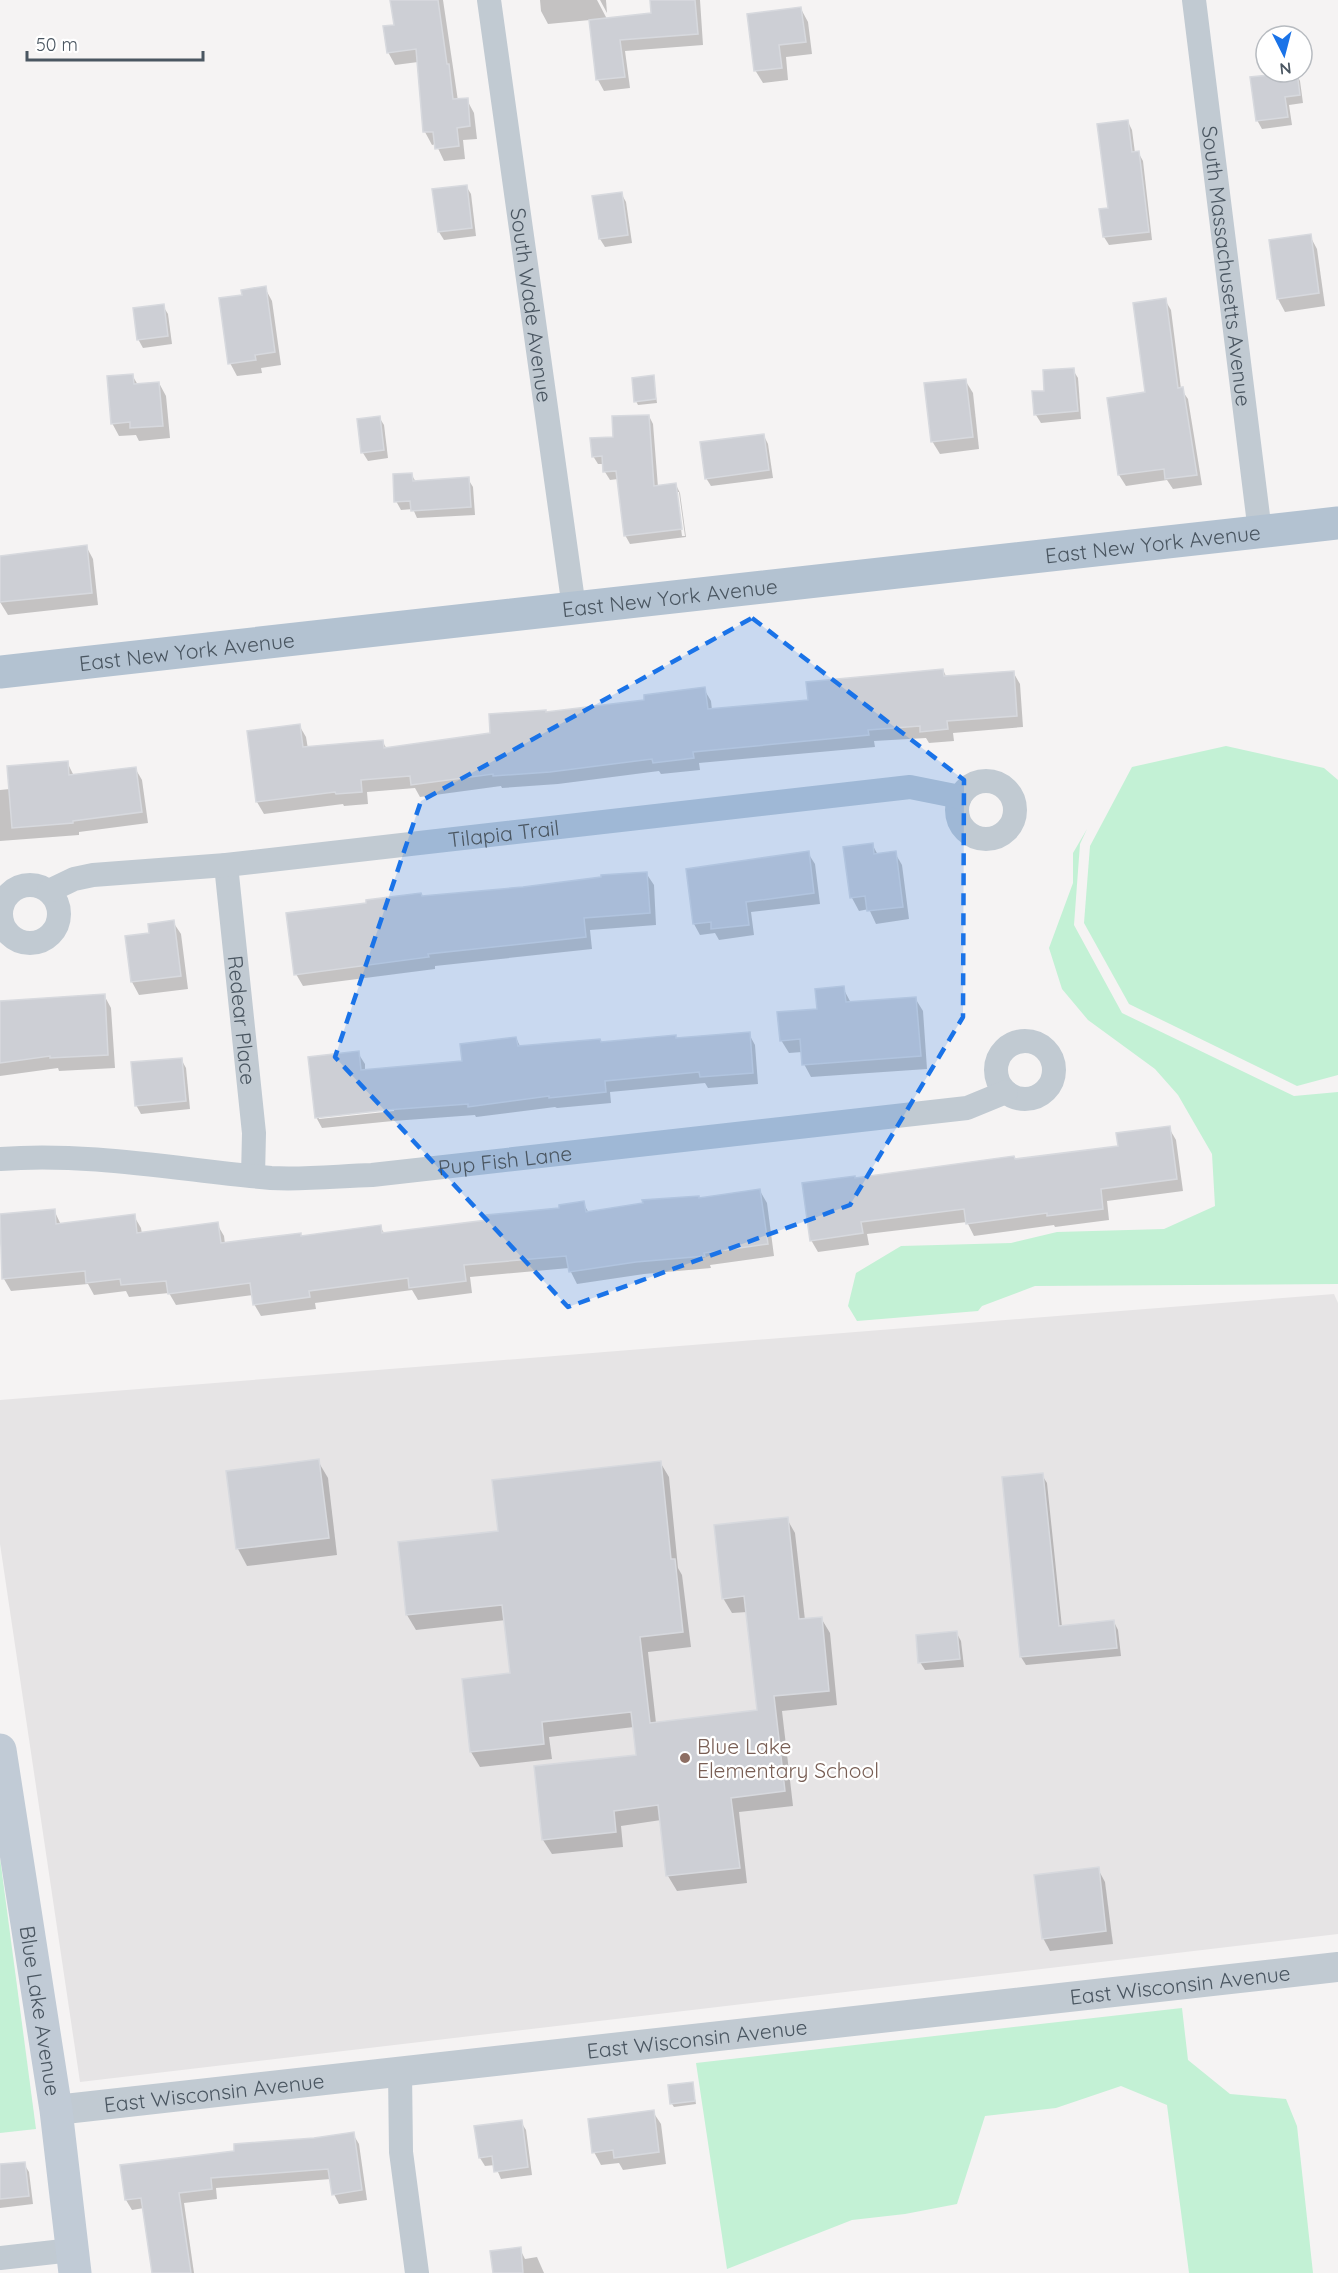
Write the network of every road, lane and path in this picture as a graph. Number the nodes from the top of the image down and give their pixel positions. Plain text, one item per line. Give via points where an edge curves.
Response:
1 (489, 0) edge
2 (1194, 0) edge
3 (1338, 523) edge
4 (1260, 532) junction
5 (574, 608) junction
6 (0, 672) edge
7 (960, 797) dead end
8 (226, 865) junction
9 (49, 891) dead end
10 (1006, 1092) dead end
11 (0, 1159) edge
12 (254, 1176) junction
13 (0, 1750) edge
14 (1338, 1967) edge
15 (400, 2072) junction
16 (56, 2110) junction
17 (0, 2258) edge
18 (73, 2261) edge
19 (417, 2273) edge

1 - 5 street, South Wade Avenue
2 - 4 street, South Massachusetts Avenue
3 - 4 main road, East New York Avenue
4 - 5 main road, East New York Avenue
5 - 6 main road, East New York Avenue
7 - 8 street, Tilapia Trail via 910,787
8 - 9 street, Tilapia Trail via 93,875
8 - 12 street, Redear Place via 254,1133
10 - 12 street, Pup Fish Lane via 967,1108 372,1175
11 - 12 street, Pup Fish Lane via 87,1158
13 - 16 main road, Blue Lake Avenue
14 - 15 street, East Wisconsin Avenue
15 - 16 street, East Wisconsin Avenue
15 - 19 street via 401,2152
16 - 18 main road, Blue Lake Avenue
17 - 18 street

